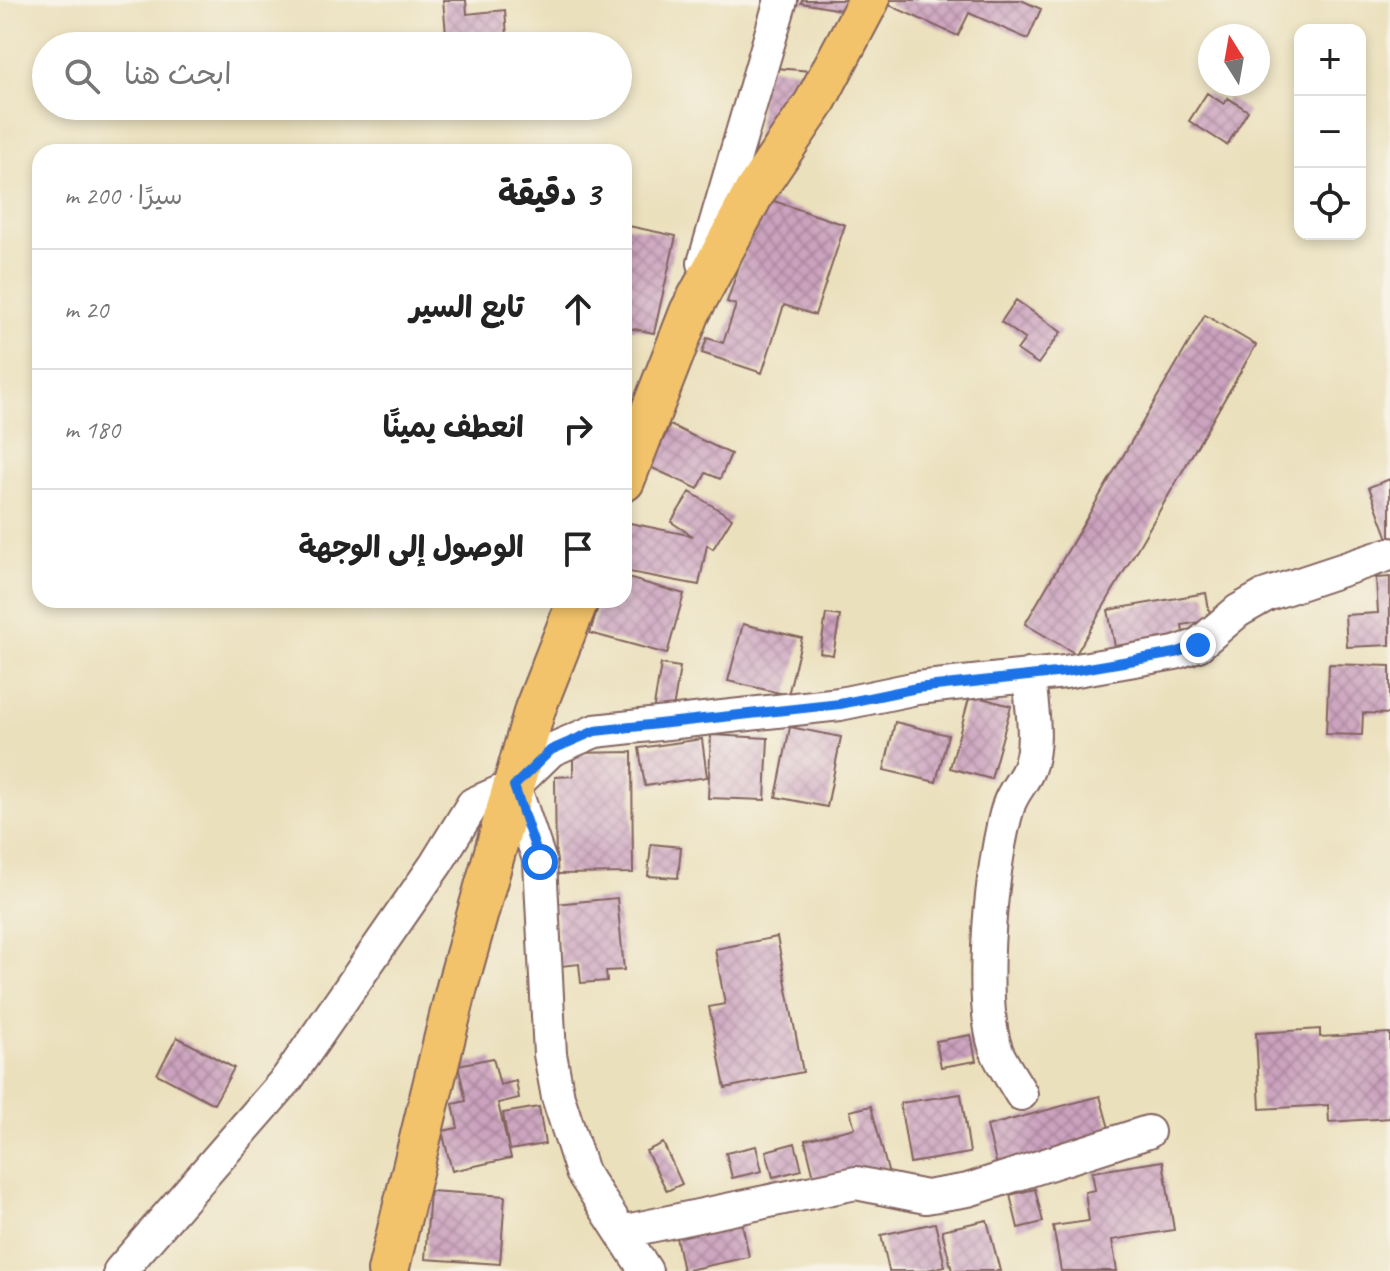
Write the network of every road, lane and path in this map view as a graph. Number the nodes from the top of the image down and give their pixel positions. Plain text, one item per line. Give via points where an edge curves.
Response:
1 (781, 0) edge
2 (869, 0) edge
3 (690, 312) junction
4 (632, 461) edge
5 (1390, 554) edge
6 (575, 608) edge
7 (1029, 675) junction
8 (514, 786) junction
9 (1021, 1094) dead end
10 (1148, 1132) dead end
11 (621, 1232) junction
12 (120, 1271) edge
13 (388, 1271) edge
14 (646, 1271) edge

1 - 3 street
2 - 3 main road via 814,104 755,191
3 - 4 main road
5 - 7 street via 1266,595 1198,645 1175,653
6 - 8 main road via 535,709
7 - 8 street via 917,688 840,704 595,731 551,750
7 - 9 street via 1033,737 1028,769 1009,802 988,965 997,1051
8 - 11 street via 540,862 550,1054 558,1097 582,1172
8 - 12 street via 473,804 287,1079
8 - 13 main road via 457,987
10 - 11 street via 968,1190 926,1197 856,1183
11 - 14 street

